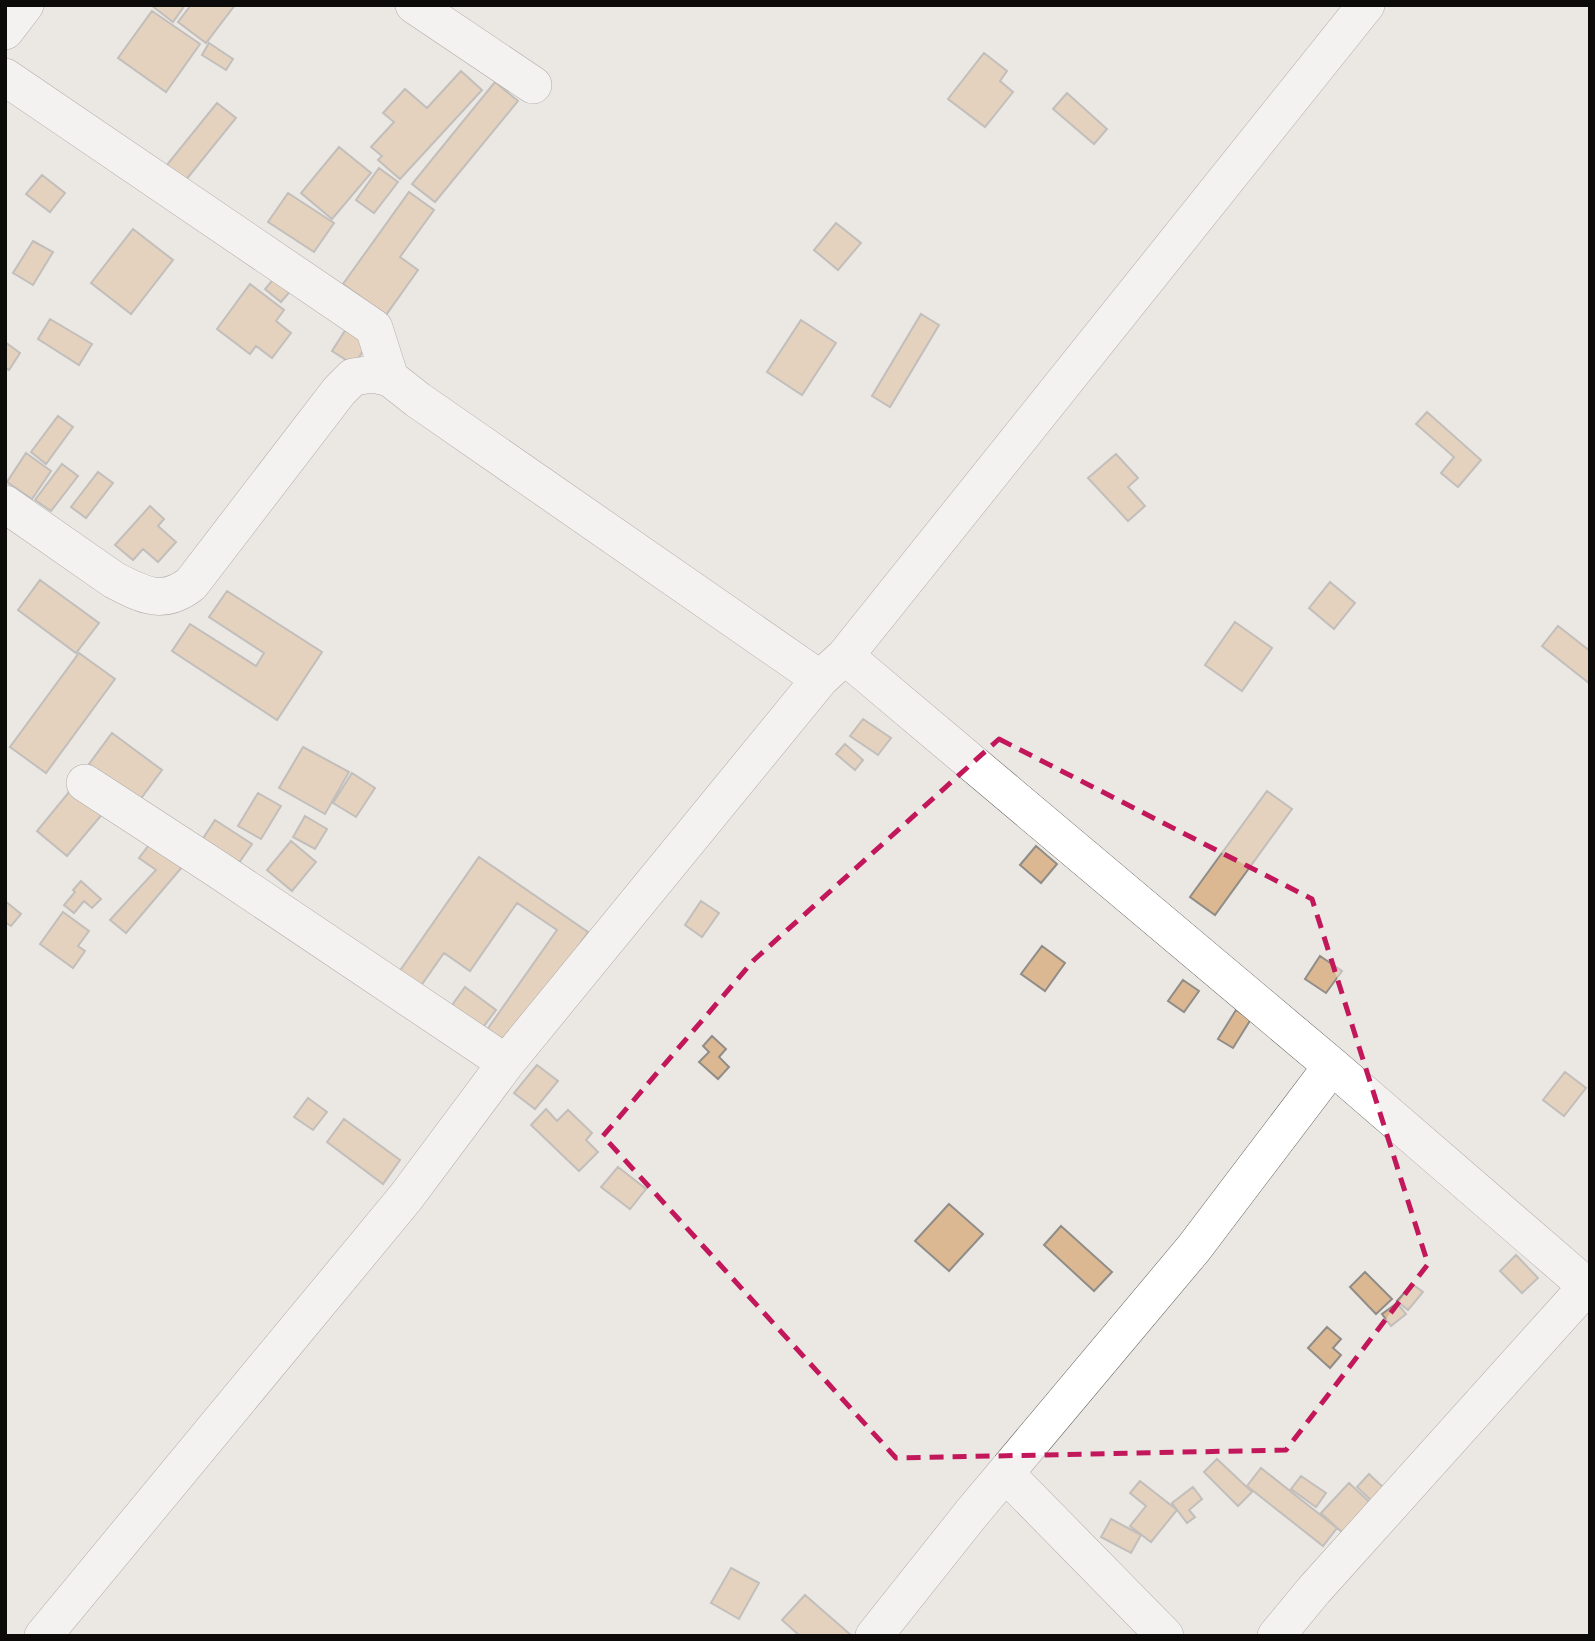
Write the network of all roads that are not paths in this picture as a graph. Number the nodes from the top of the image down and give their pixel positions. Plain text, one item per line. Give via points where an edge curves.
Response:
1 (24, 5) edge
2 (414, 5) edge
3 (1366, 5) edge
4 (5, 31) edge
5 (5, 77) edge
6 (533, 85) dead end
7 (390, 378) junction
8 (5, 504) edge
9 (832, 667) junction
10 (85, 783) dead end
11 (506, 1063) junction
12 (1332, 1066) junction
13 (1589, 1286) edge
14 (1006, 1474) junction
15 (43, 1636) edge
16 (874, 1636) edge
17 (1165, 1636) edge
18 (1276, 1636) edge

1 - 4 street
2 - 6 street
3 - 9 street
5 - 7 street via 374,328
7 - 8 street via 373,374 352,377 191,584 178,593 158,597 131,589
7 - 9 street
9 - 11 street
9 - 12 street
10 - 11 street
11 - 15 street via 406,1197
12 - 13 street
12 - 14 street via 1194,1248
13 - 18 street
14 - 16 street
14 - 17 street

